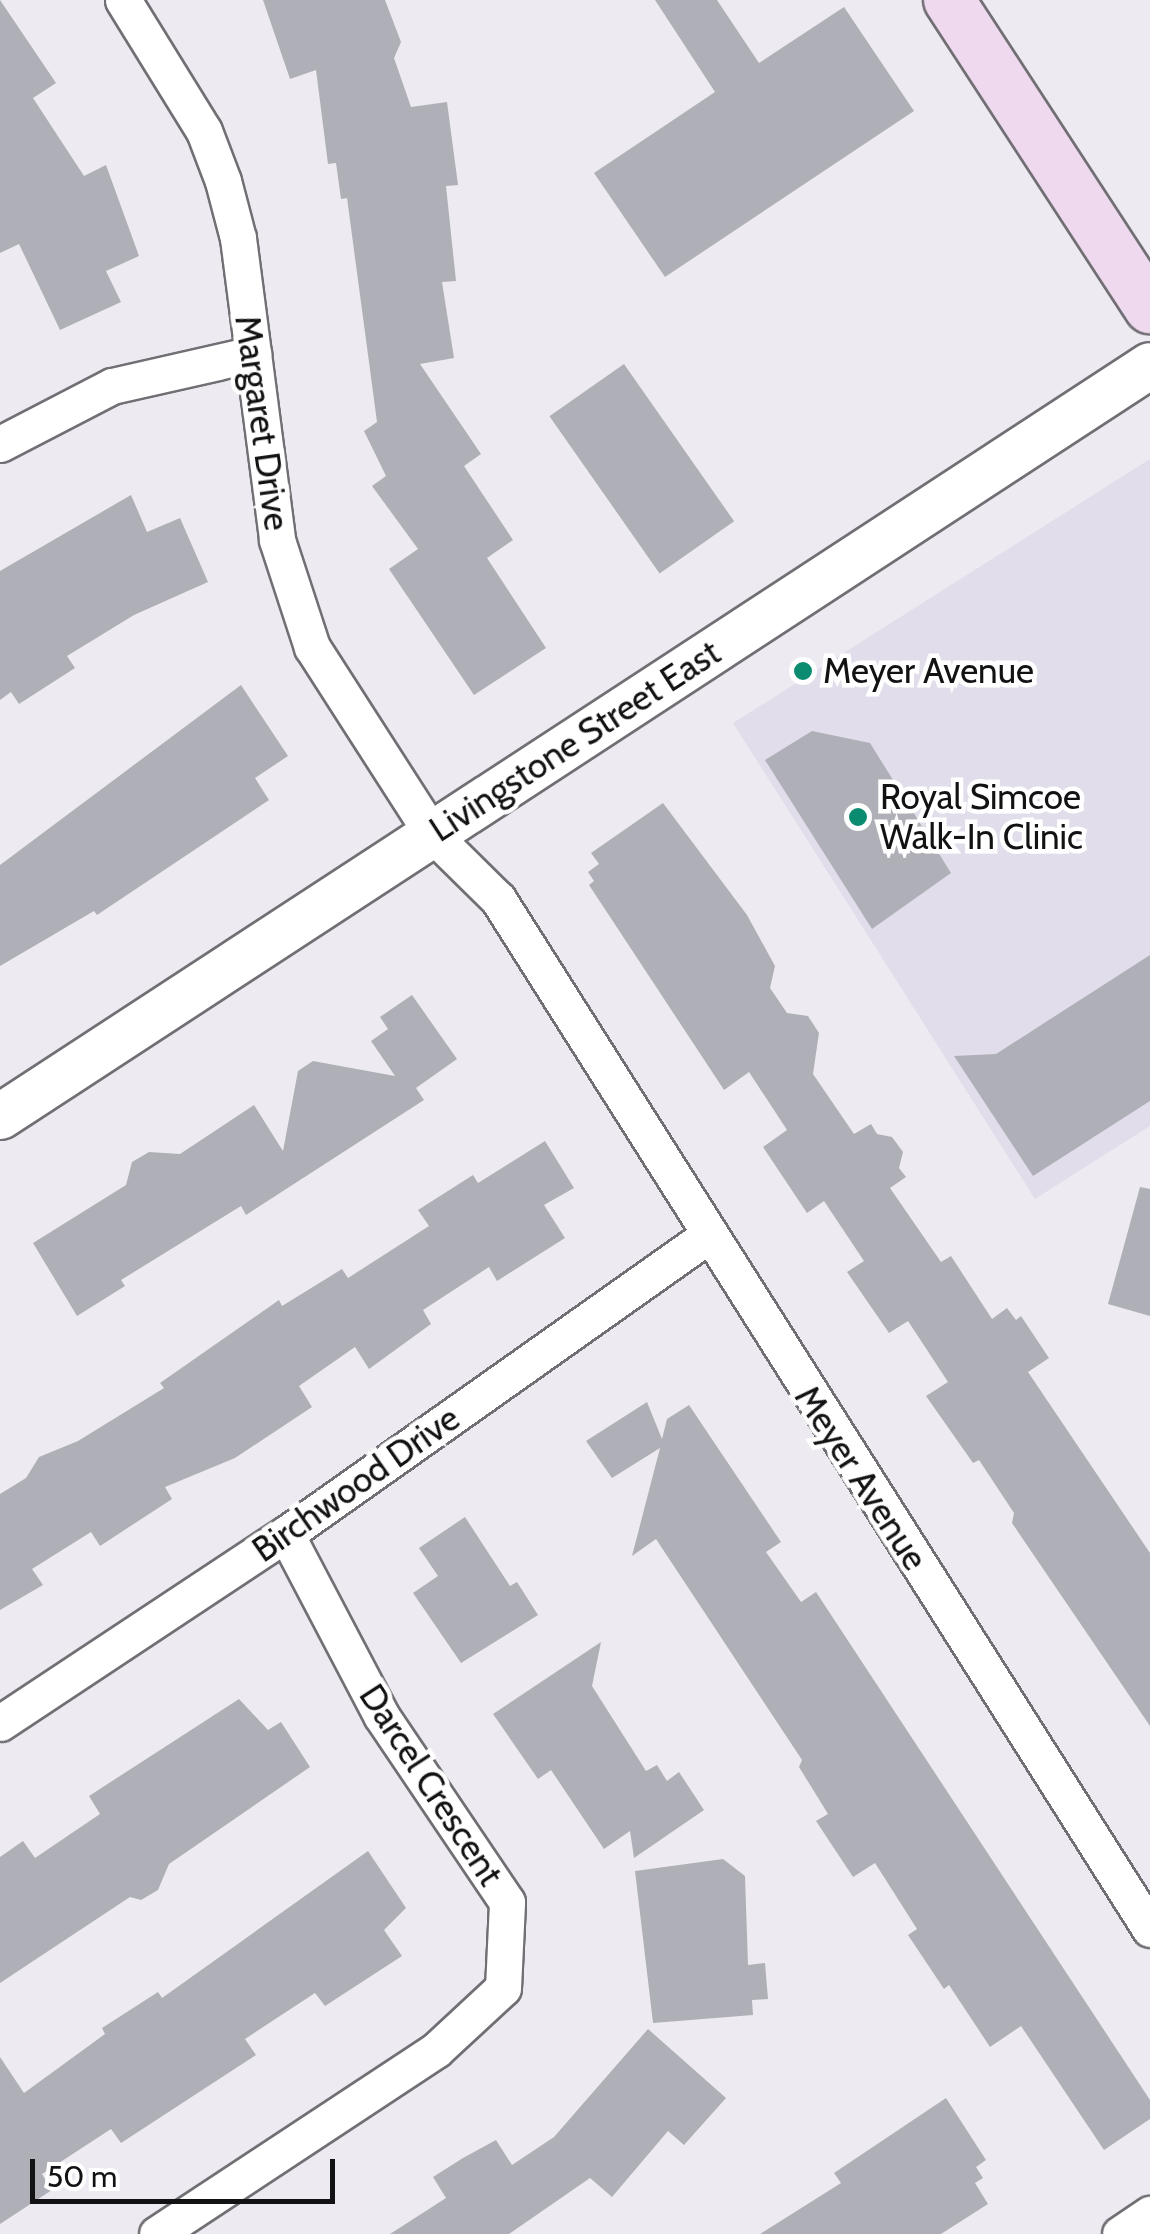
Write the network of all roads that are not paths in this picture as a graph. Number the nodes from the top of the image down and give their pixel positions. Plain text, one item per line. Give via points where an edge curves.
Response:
1 (123, 0) edge
2 (949, 0) edge
3 (1150, 308) edge
4 (253, 354) junction
5 (1150, 365) edge
6 (0, 444) edge
7 (432, 834) junction
8 (0, 1116) edge
9 (706, 1237) junction
10 (286, 1534) junction
11 (0, 1724) edge
12 (1150, 1930) edge
13 (1150, 2214) edge
14 (157, 2234) edge
15 (1120, 2234) edge

1 - 4 street, Margaret Drive via 204,131 238,238
2 - 3 main road
4 - 6 street via 112,386
4 - 7 street, Margaret Drive via 278,540 299,618 338,692
5 - 7 street, Livingstone Street East
7 - 8 street, Livingstone Street East
7 - 9 street, Meyer Avenue via 498,899
9 - 10 street, Birchwood Drive
9 - 12 street, Meyer Avenue
10 - 11 street, Birchwood Drive
10 - 14 street, Darcel Crescent via 381,1716 507,1902 502,1988 436,2050
13 - 15 street

